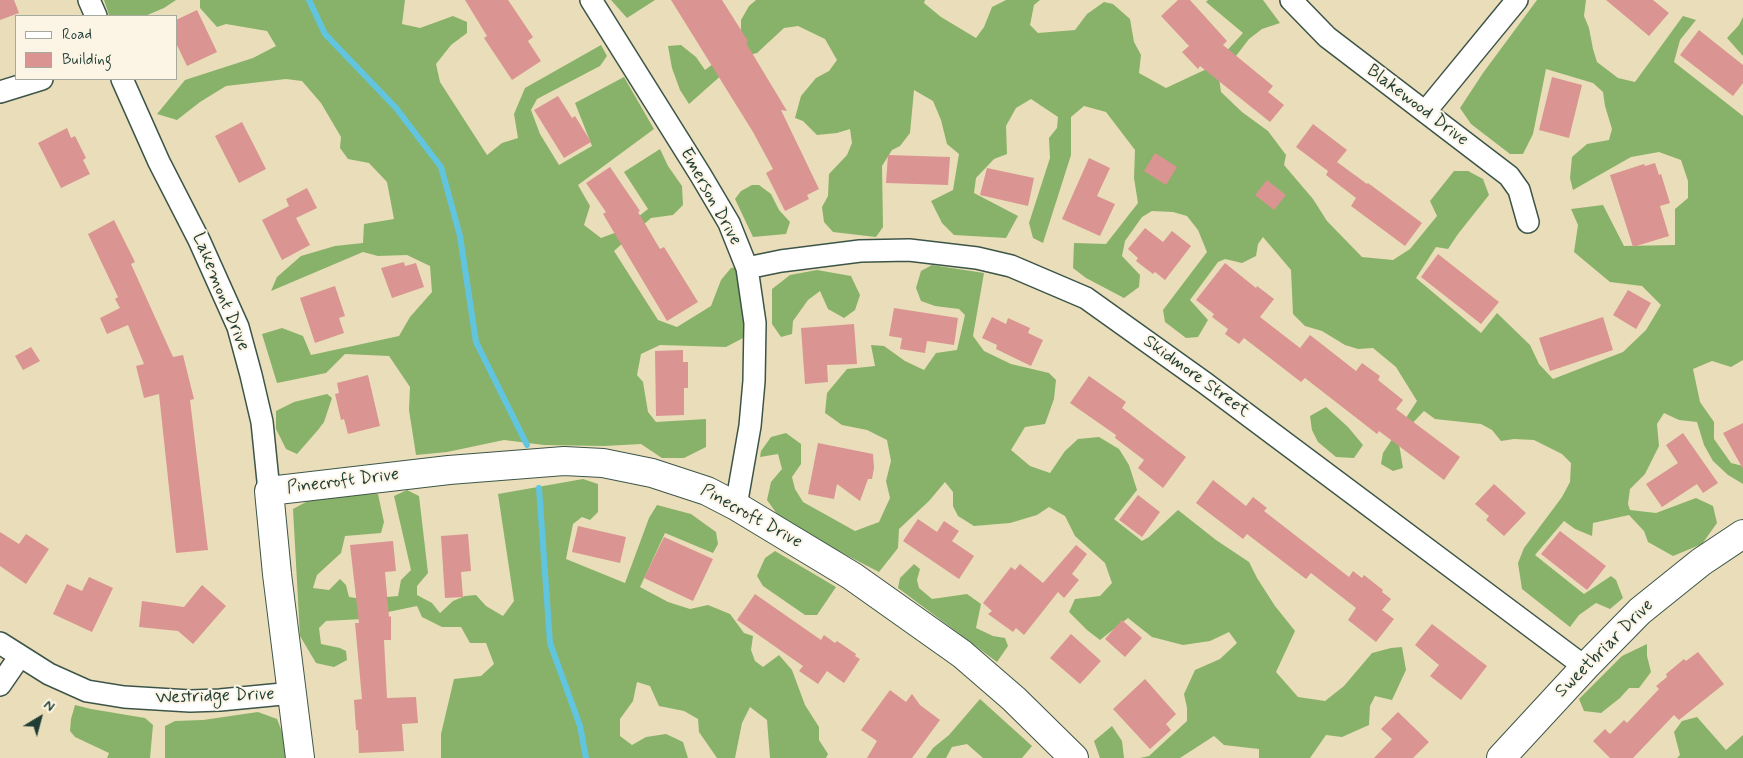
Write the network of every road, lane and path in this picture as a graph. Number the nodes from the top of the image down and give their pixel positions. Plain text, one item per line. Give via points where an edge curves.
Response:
1 (89, 0) edge
2 (591, 0) edge
3 (1291, 0) edge
4 (1517, 0) edge
5 (96, 15) edge
6 (39, 80) edge
7 (122, 80) edge
8 (0, 92) edge
9 (1425, 112) junction
10 (1528, 222) dead end
11 (747, 268) junction
12 (269, 491) junction
13 (736, 506) junction
14 (1743, 534) edge
15 (0, 643) edge
16 (20, 656) junction
17 (1585, 667) junction
18 (0, 685) edge
19 (293, 693) junction
20 (300, 758) edge
21 (1074, 758) edge
22 (1501, 758) edge

1 - 5 street
2 - 11 street, Emerson Drive via 729,223
3 - 9 street, Blakewood Drive via 1326,37
4 - 9 street
6 - 8 street
7 - 12 street, Lakemont Drive via 238,327 262,422
9 - 10 street, Blakewood Drive via 1509,176 1519,190
11 - 13 street, Emerson Drive via 755,324 754,381
11 - 17 street, Skidmore Street via 860,251 909,250 977,258 1011,266 1086,298
12 - 13 street, Pinecroft Drive via 449,470 564,461 604,463 643,470 707,491
12 - 19 street, Lakemont Drive
13 - 21 street, Pinecroft Drive via 852,576 962,654
14 - 17 street, Sweetbriar Drive via 1640,610
15 - 16 street, Westridge Drive
16 - 18 street
16 - 19 street, Westridge Drive via 49,674 87,690 124,697 190,701
17 - 22 street, Sweetbriar Drive
19 - 20 street, Lakemont Drive

